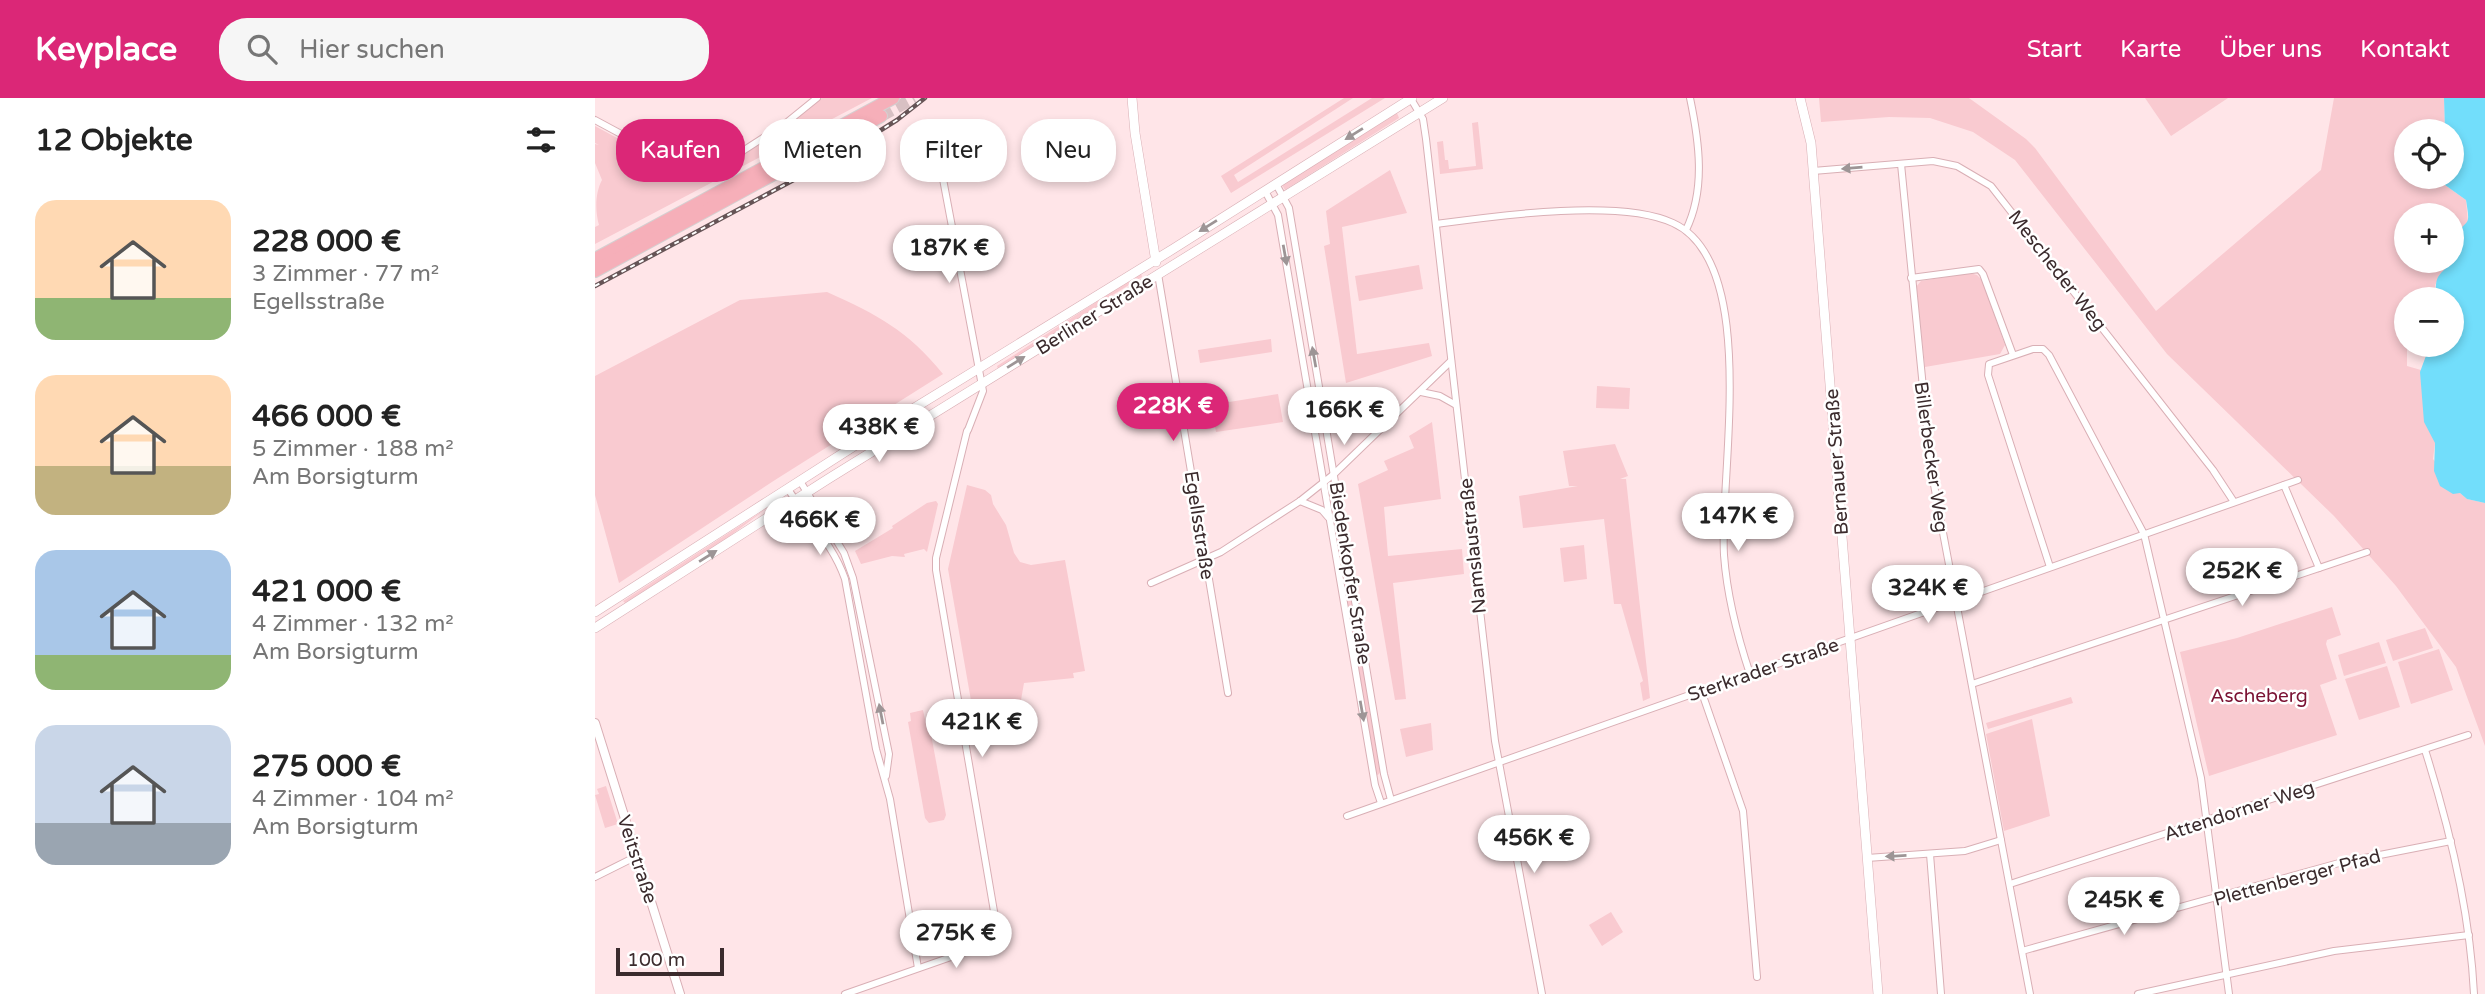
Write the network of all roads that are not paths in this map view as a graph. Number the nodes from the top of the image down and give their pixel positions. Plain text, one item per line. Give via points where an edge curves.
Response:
1 (817, 98) edge
2 (893, 98) edge
3 (1132, 98) edge
4 (1411, 98) edge
5 (1444, 98) edge
6 (1689, 98) edge
7 (1800, 98) edge
8 (1420, 113) junction
9 (881, 116) tunnel mouth
10 (595, 120) edge
11 (1901, 164) junction
12 (1813, 171) junction
13 (944, 182) edge
14 (1276, 184) junction
15 (1265, 191) junction
16 (1283, 197) junction
17 (1272, 203) junction
18 (1436, 224) junction
19 (1686, 230) junction
20 (595, 259) edge
21 (1156, 260) junction
22 (595, 271) edge
23 (1158, 274) junction
24 (1911, 278) junction
25 (2013, 355) junction
26 (1451, 361) junction
27 (979, 369) junction
28 (982, 384) junction
29 (1421, 393) junction
30 (1456, 405) junction
31 (1334, 474) junction
32 (2298, 480) dead end
33 (800, 481) junction
34 (1323, 482) junction
35 (2284, 485) junction
36 (788, 489) junction
37 (807, 492) junction
38 (795, 500) junction
39 (1300, 501) junction
40 (2234, 502) junction
41 (766, 503) junction
42 (1342, 517) junction
43 (1329, 519) junction
44 (745, 532) junction
45 (2144, 534) junction
46 (2367, 552) dead end
47 (1206, 560) junction
48 (2050, 567) junction
49 (2319, 568) junction
50 (1151, 583) dead end
51 (615, 598) junction
52 (1956, 601) junction
53 (622, 610) junction
54 (595, 612) edge
55 (2164, 620) junction
56 (595, 628) edge
57 (1850, 638) junction
58 (1751, 674) junction
59 (1972, 684) junction
60 (1701, 690) junction
61 (1228, 693) dead end
62 (595, 723) edge
63 (2468, 735) dead end
64 (2425, 750) junction
65 (1500, 761) junction
66 (886, 781) junction
67 (1391, 800) junction
68 (1381, 803) junction
69 (1347, 816) dead end
70 (2207, 820) junction
71 (2001, 840) junction
72 (2451, 841) junction
73 (1930, 854) junction
74 (637, 856) junction
75 (1867, 858) junction
76 (595, 877) edge
77 (2010, 884) junction
78 (2218, 898) junction
79 (2469, 935) junction
80 (2022, 951) junction
81 (918, 968) junction
82 (2226, 974) junction
83 (1757, 976) dead end
84 (680, 994) edge
85 (845, 994) edge
86 (1542, 994) edge
87 (1878, 994) edge
88 (1941, 994) edge
89 (2030, 994) edge
90 (2138, 994) edge
91 (2229, 994) edge
92 (2474, 994) edge

1 - 10 street via 704,176
2 - 20 highway
3 - 21 main road
4 - 8 street, Namslaustraße
4 -> 14 main road, Berliner Straße
5 - 8 main road, Berliner Straße
6 - 19 street via 1698,182 1696,206
7 - 12 main road, Bernauer Straße
8 - 16 main road, Berliner Straße
8 - 18 street, Namslaustraße
9 - 22 highway
11 -> 12 street, Mescheder Weg
11 - 24 street, Billerbecker Weg
11 - 40 street, Mescheder Weg via 1933,161 1957,166 1991,186
12 - 57 main road, Bernauer Straße
13 - 27 street
14 - 15 main road, Berliner Straße
14 - 16 street, Biedenkopfer Straße
15 - 17 street, Biedenkopfer Straße
15 -> 21 main road, Berliner Straße
16 - 17 main road, Berliner Straße
31 -> 16 street, Biedenkopfer Straße via 1289,208
17 - 23 main road, Berliner Straße
17 -> 34 street, Biedenkopfer Straße via 1278,215
18 - 19 street via 1535,213 1602,212 1655,216
18 - 26 street, Namslaustraße
19 - 58 street via 1711,264 1727,338 1731,416 1724,553 1735,626
21 - 23 main road
21 - 27 main road, Berliner Straße
28 -> 23 main road, Berliner Straße
23 - 47 street, Egellsstraße
24 - 25 street via 1979,269
24 - 52 street, Billerbecker Weg via 1931,469
25 - 45 street via 2042,349 2049,355
25 - 48 street via 1989,364 1988,375
26 - 29 street
26 - 30 street, Namslaustraße
27 - 28 street
27 - 33 main road, Berliner Straße
28 - 37 main road, Berliner Straße
28 - 81 street via 967,430 936,570 998,935 991,943
29 - 30 street
29 - 31 street
30 - 65 street, Namslaustraße
31 - 34 street
31 - 42 street, Biedenkopfer Straße
32 - 35 street, Sterkrader Straße
33 - 36 main road, Berliner Straße
33 - 37 street
34 - 39 street
34 - 43 street, Biedenkopfer Straße
35 - 40 street, Sterkrader Straße
35 - 49 street
36 - 38 street
36 - 41 main road, Berliner Straße
37 - 38 main road, Berliner Straße
66 -> 37 street via 889,754 853,578 839,544
38 - 44 main road, Berliner Straße
38 - 66 street via 820,532 845,579
39 - 43 street via 1322,510
39 - 47 street
40 - 45 street, Sterkrader Straße
41 - 44 main road, Berliner Straße via 769,509
41 - 51 main road, Berliner Straße
42 - 43 street
42 - 67 street, Biedenkopfer Straße
43 -> 68 street, Biedenkopfer Straße via 1374,785
53 -> 44 main road, Berliner Straße
45 - 48 street, Sterkrader Straße
45 - 55 street
46 - 49 street
47 - 50 street
47 - 61 street, Egellsstraße
48 - 52 street, Sterkrader Straße
49 - 55 street
51 - 53 main road
51 - 54 main road, Berliner Straße
52 - 57 street, Sterkrader Straße
52 - 59 street, Billerbecker Weg
53 - 56 main road, Berliner Straße
55 - 59 street
55 - 70 street
57 - 58 street, Sterkrader Straße
57 - 75 main road, Bernauer Straße
58 - 60 street, Sterkrader Straße
59 - 71 street, Billerbecker Weg
60 - 65 street, Sterkrader Straße
60 - 83 street via 1743,811
62 - 74 street, Veitstraße
63 - 64 street, Attendorner Weg
64 - 70 street, Attendorner Weg
64 - 72 street
65 - 67 street, Sterkrader Straße
65 - 86 street, Namslaustraße
66 - 81 street
67 - 68 street, Sterkrader Straße
68 - 69 street, Sterkrader Straße
70 - 77 street, Attendorner Weg
70 - 78 street
71 - 73 street via 1965,851
71 - 77 street, Billerbecker Weg
72 - 78 street, Plettenberger Pfad via 2339,863
72 - 79 street
73 -> 75 street
73 - 88 street
74 - 76 street
74 - 84 street, Veitstraße
75 - 87 main road, Bernauer Straße
77 - 80 street, Billerbecker Weg
78 - 80 street, Plettenberger Pfad
78 - 82 street
79 - 82 street via 2334,951
79 - 92 street
80 - 89 street, Billerbecker Weg
81 - 85 street
82 - 90 street
82 - 91 street

